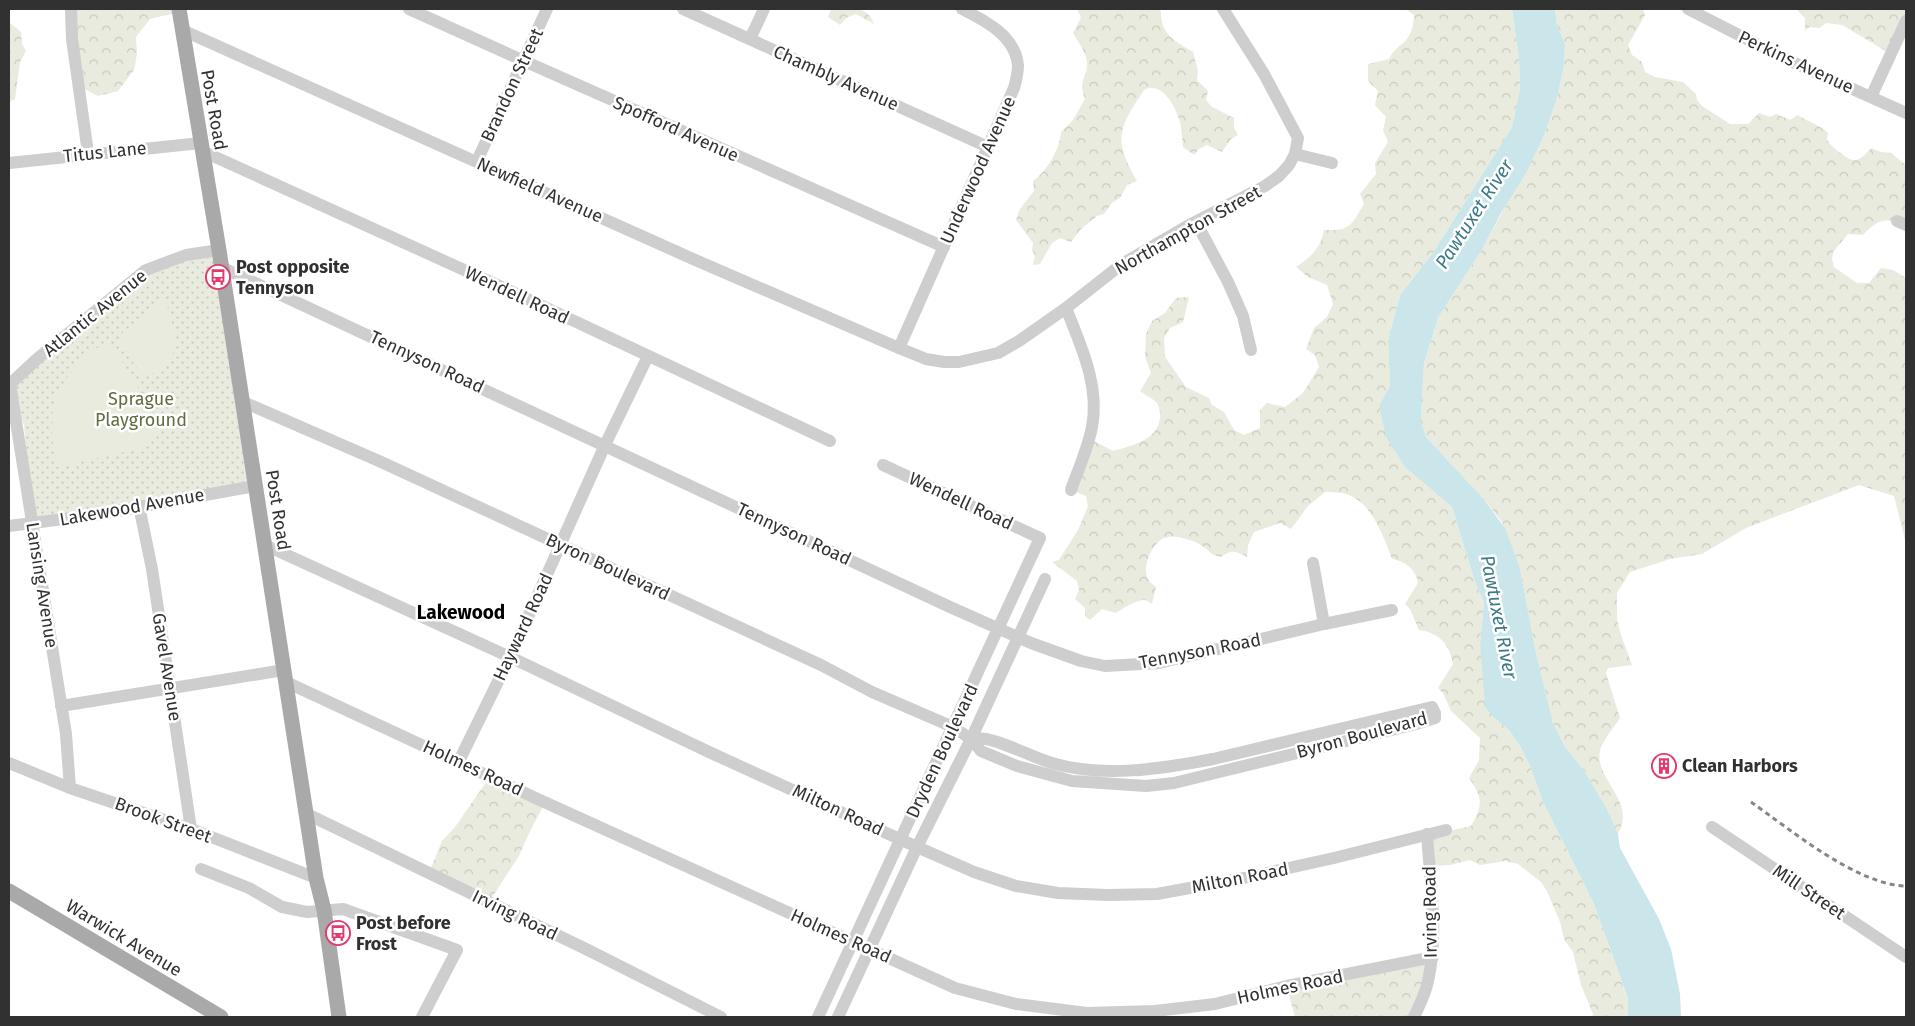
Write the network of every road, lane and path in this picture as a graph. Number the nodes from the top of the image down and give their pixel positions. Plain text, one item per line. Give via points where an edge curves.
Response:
1 (71, 9) edge
2 (179, 9) edge
3 (410, 9) edge
4 (547, 9) edge
5 (683, 9) edge
6 (764, 9) edge
7 (962, 9) edge
8 (1223, 9) edge
9 (1688, 9) edge
10 (1906, 21) edge
11 (182, 30) junction
12 (750, 39) junction
13 (524, 62) junction
14 (1871, 97) junction
15 (1906, 113) edge
16 (201, 147) junction
17 (988, 147) junction
18 (88, 153) junction
19 (1295, 154) junction
20 (477, 161) junction
21 (9, 163) edge
22 (1332, 163) dead end
23 (1196, 222) junction
24 (944, 247) junction
25 (219, 250) junction
26 (222, 267) junction
27 (1066, 308) junction
28 (899, 348) junction
29 (1251, 350) dead end
30 (648, 356) junction
31 (9, 384) edge
32 (241, 400) junction
33 (830, 441) dead end
34 (605, 445) junction
35 (883, 465) dead end
36 (255, 486) junction
37 (1071, 490) dead end
38 (139, 506) junction
39 (31, 523) junction
40 (9, 526) edge
41 (1040, 538) joint
42 (560, 544) junction
43 (265, 545) junction
44 (1313, 563) dead end
45 (1045, 579) dead end
46 (1392, 610) dead end
47 (1324, 624) junction
48 (998, 628) junction
49 (1017, 637) junction
50 (510, 657) junction
51 (285, 676) junction
52 (170, 689) junction
53 (61, 706) junction
54 (953, 727) junction
55 (971, 739) junction
56 (1244, 752) junction
57 (459, 761) junction
58 (9, 763) edge
59 (1247, 765) junction
60 (1135, 769) junction
61 (1134, 785) junction
62 (70, 788) junction
63 (307, 814) junction
64 (1712, 827) dead end
65 (191, 829) junction
66 (1446, 830) dead end
67 (1427, 834) junction
68 (900, 839) junction
69 (917, 847) junction
70 (200, 869) dead end
71 (316, 878) junction
72 (9, 892) edge
73 (324, 910) junction
74 (852, 941) junction
75 (871, 949) junction
76 (1433, 957) junction
77 (1906, 957) edge
78 (221, 1017) edge
79 (339, 1017) edge
80 (422, 1017) edge
81 (722, 1017) edge
82 (818, 1017) edge
83 (838, 1017) edge
84 (1414, 1017) edge

1 - 18 street via 72,39
2 - 11 main road, Post Road
3 - 13 street, Spofford Avenue
4 - 13 street, Brandon Street
5 - 12 street, Chambly Avenue
6 - 12 street
7 - 17 street, Underwood Avenue via 982,19 1008,39 1018,66 1014,88
8 - 19 street via 1264,74 1298,138
9 - 14 street, Perkins Avenue via 1788,60
10 - 14 street
11 - 16 main road, Post Road
11 - 20 street, Newfield Avenue
12 - 17 street, Chambly Avenue
13 - 20 street, Brandon Street
13 - 24 street, Spofford Avenue
14 - 15 street, Perkins Avenue
16 - 18 street, Titus Lane
16 - 25 main road, Post Road
16 - 30 street, Wendell Road
17 - 24 street, Underwood Avenue
18 - 21 street, Titus Lane
19 - 22 street
19 - 23 street, Northampton Street via 1279,176 1265,186
20 - 28 street, Newfield Avenue via 693,260
23 - 27 street, Northampton Street via 1122,264
23 - 29 street via 1232,290 1243,316
24 - 28 street, Underwood Avenue
25 - 26 main road, Post Road
25 - 31 street, Atlantic Avenue via 186,255 146,270
26 - 32 main road, Post Road
26 - 34 street, Tennyson Road
27 - 28 street, Northampton Street via 998,353 976,359 959,362 926,360
27 - 37 street via 1085,356 1094,407 1092,428
30 - 33 street, Wendell Road
30 - 34 street, Hayward Road
31 - 39 street, Lansing Avenue
32 - 36 main road, Post Road
32 - 42 street, Byron Boulevard
34 - 42 street, Hayward Road
34 - 48 street, Tennyson Road
35 - 41 street, Wendell Road
36 - 38 street, Lakewood Avenue
36 - 43 main road, Post Road
38 - 39 street, Lakewood Avenue
38 - 52 street, Gavel Avenue
39 - 40 street, Lakewood Avenue
39 - 53 street, Lansing Avenue
41 - 48 street, Dryden Boulevard
42 - 50 street, Hayward Road
42 - 54 street, Byron Boulevard
43 - 50 street, Milton Road
43 - 51 main road, Post Road
44 - 47 street
45 - 49 street, Dryden Boulevard
46 - 47 street, Tennyson Road
47 - 49 street, Tennyson Road via 1159,663 1106,666 1080,662
48 - 49 street, Tennyson Road
48 - 54 street, Dryden Boulevard
49 - 55 street, Dryden Boulevard
50 - 57 street, Hayward Road
50 - 68 street, Milton Road
51 - 52 street
51 - 57 street, Holmes Road
51 - 63 main road, Post Road
52 - 53 street
52 - 65 street, Gavel Avenue
53 - 62 street, Lansing Avenue
54 - 55 street, Byron Boulevard
54 - 68 street, Dryden Boulevard
55 - 60 street, Byron Boulevard via 986,739 1053,763 1095,770
55 - 61 street, Byron Boulevard via 980,751 1017,766 1072,781
55 - 69 street, Dryden Boulevard
56 - 59 street
56 - 59 street, Byron Boulevard via 1432,707 1435,712 1434,718 1416,724
56 - 60 street, Byron Boulevard via 1176,766
57 - 74 street, Holmes Road
58 - 62 street, Brook Street
59 - 61 street, Byron Boulevard via 1174,783
60 - 61 street
62 - 65 street, Brook Street
63 - 71 main road, Post Road
63 - 81 street, Irving Road
64 - 77 street, Mill Street
65 - 71 street, Brook Street
66 - 67 street, Milton Road
67 - 69 street, Milton Road via 1334,858 1157,894 1058,893 1016,886
67 - 76 street, Irving Road
68 - 69 street, Milton Road
68 - 74 street, Dryden Boulevard
69 - 75 street, Dryden Boulevard
70 - 73 street via 249,888 282,907 307,912
71 - 73 main road, Post Road
72 - 78 main road, Warwick Avenue
73 - 79 main road, Post Road
73 - 80 street via 343,909 457,950
74 - 75 street, Holmes Road
74 - 82 street, Dryden Boulevard
75 - 76 street, Holmes Road via 955,988 1016,1004 1086,1013 1155,1011 1215,1004
75 - 83 street, Dryden Boulevard
76 - 84 street, Irving Road via 1428,984

